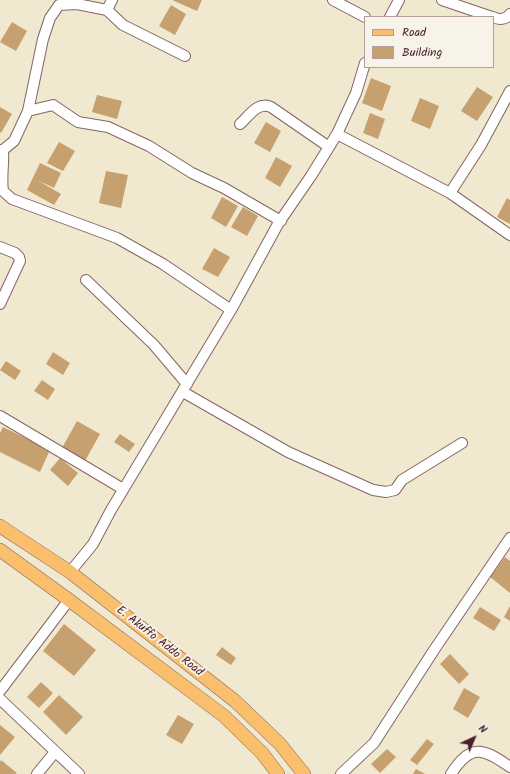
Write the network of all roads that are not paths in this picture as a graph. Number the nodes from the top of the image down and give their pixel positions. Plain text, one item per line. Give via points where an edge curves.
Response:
1 (112, 0) edge
2 (333, 0) edge
3 (399, 0) edge
4 (442, 0) edge
5 (55, 2) edge
6 (107, 10) junction
7 (510, 14) edge
8 (364, 16) edge
9 (391, 16) edge
10 (490, 16) edge
11 (494, 18) edge
12 (186, 56) dead end
13 (364, 66) edge
14 (510, 90) edge
15 (28, 111) junction
16 (240, 124) dead end
17 (337, 134) junction
18 (329, 147) junction
19 (1, 150) edge
20 (450, 193) junction
21 (280, 221) junction
22 (510, 235) edge
23 (0, 248) edge
24 (86, 280) dead end
25 (0, 304) edge
26 (231, 310) junction
27 (185, 388) junction
28 (0, 416) edge
29 (462, 443) dead end
30 (123, 489) junction
31 (0, 526) edge
32 (510, 538) edge
33 (0, 550) edge
34 (70, 572) junction
35 (69, 600) junction
36 (0, 691) edge
37 (0, 699) edge
38 (55, 752) junction
39 (510, 767) edge
40 (37, 774) edge
41 (79, 774) edge
42 (278, 774) edge
43 (304, 774) edge
44 (341, 774) edge
45 (451, 774) edge

1 - 6 street
2 - 8 street
3 - 9 street
4 - 10 street
5 - 6 street
5 - 15 street
6 - 12 street via 123,25
7 - 11 street via 499,20
13 - 17 street via 356,93
14 - 20 street via 481,144
15 - 19 street via 14,140
15 - 21 street via 53,105 78,122 108,127 149,146
16 - 18 street via 258,106 266,105
17 - 18 street
17 - 20 street
18 - 21 street
19 - 26 street via 3,191 12,199 117,238 163,264
20 - 22 street
21 - 26 street
23 - 25 street via 15,253 20,261
24 - 27 street via 154,345
26 - 27 street
27 - 29 street via 288,452 373,490 395,490 402,480
27 - 30 street
28 - 30 street
30 - 34 street via 93,544
31 - 34 main road, E. Akuffo Addo Road
32 - 44 street via 429,656 374,743
33 - 35 main road, E. Akuffo Addo Road
34 - 43 main road, E. Akuffo Addo Road via 235,701 280,744
35 - 36 street
35 - 42 main road, E. Akuffo Addo Road via 224,716 262,753
37 - 38 street
38 - 40 street
38 - 41 street
39 - 45 street via 482,751 471,753 459,762

